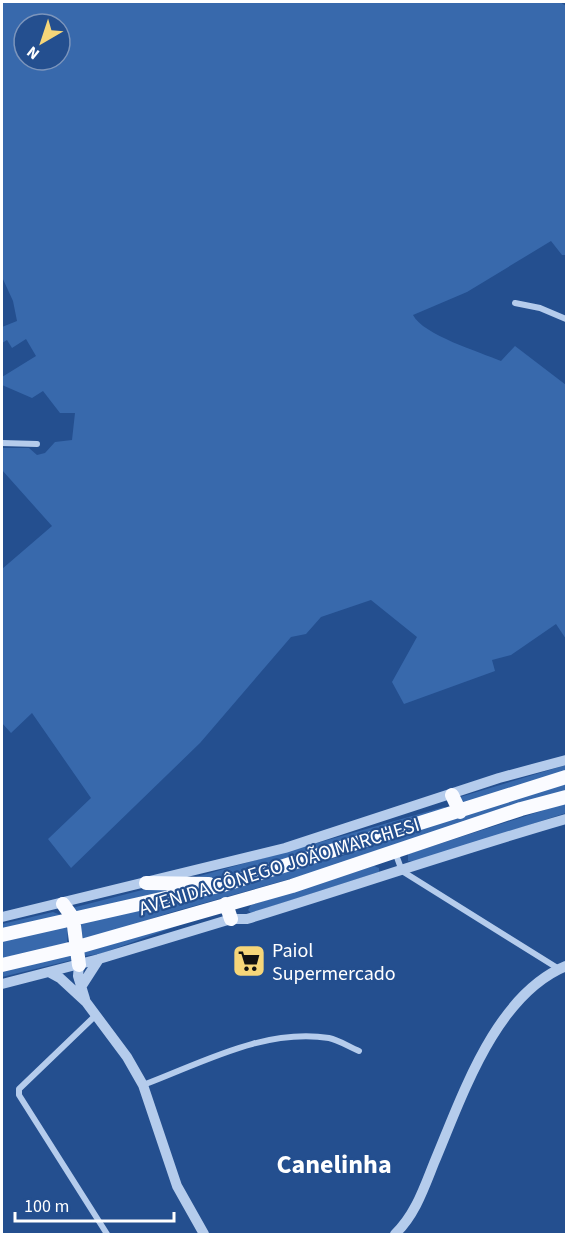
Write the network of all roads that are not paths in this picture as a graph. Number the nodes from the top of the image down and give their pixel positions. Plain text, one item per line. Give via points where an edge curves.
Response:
1 (515, 303) dead end
2 (567, 319) edge
3 (2, 442) edge
4 (38, 444) dead end
5 (567, 760) edge
6 (567, 777) edge
7 (452, 795) junction
8 (567, 797) edge
9 (460, 812) junction
10 (567, 819) edge
11 (395, 852) junction
12 (402, 871) junction
13 (146, 883) junction
14 (223, 885) junction
15 (63, 903) junction
16 (226, 904) junction
17 (2, 917) edge
18 (73, 918) junction
19 (231, 919) junction
20 (2, 935) edge
21 (78, 947) junction
22 (99, 959) junction
23 (2, 965) edge
24 (79, 965) junction
25 (563, 968) edge
26 (49, 972) junction
27 (2, 984) edge
28 (81, 987) junction
29 (86, 1002) junction
30 (96, 1015) junction
31 (359, 1051) dead end
32 (143, 1085) junction
33 (107, 1234) edge
34 (204, 1234) edge
35 (395, 1234) edge

1 - 2 street
3 - 4 street
5 - 7 street, AVENIDA CÔNEGO JOÃO MARCHESI
6 - 9 main road, AVENIDA CÔNEGO JOÃO MARCHESI
7 - 9 main road
7 - 13 street, AVENIDA CÔNEGO JOÃO MARCHESI via 326,837
8 - 11 main road, AVENIDA CÔNEGO JOÃO MARCHESI
9 - 14 main road, AVENIDA CÔNEGO JOÃO MARCHESI
10 - 12 street, AVENIDA CÔNEGO JOÃO MARCHESI via 474,845
11 - 12 street
11 - 16 main road, AVENIDA CÔNEGO JOÃO MARCHESI
12 - 19 street, AVENIDA CÔNEGO JOÃO MARCHESI via 247,919
12 - 25 street
13 - 14 main road
13 - 15 street, AVENIDA CÔNEGO JOÃO MARCHESI
14 - 18 main road, AVENIDA CÔNEGO JOÃO MARCHESI
15 - 17 street, AVENIDA CÔNEGO JOÃO MARCHESI
15 - 18 main road
16 - 19 main road
16 - 21 main road, AVENIDA CÔNEGO JOÃO MARCHESI
18 - 20 main road, AVENIDA CÔNEGO JOÃO MARCHESI
18 - 21 main road
19 - 22 street, AVENIDA CÔNEGO JOÃO MARCHESI
21 - 23 main road, AVENIDA CÔNEGO JOÃO MARCHESI
21 - 24 main road
22 - 24 street, AVENIDA CÔNEGO JOÃO MARCHESI
22 - 28 street
24 - 26 street, AVENIDA CÔNEGO JOÃO MARCHESI
24 - 28 street
25 - 35 street via 522,999 492,1038 414,1208
26 - 27 street, AVENIDA CÔNEGO JOÃO MARCHESI
26 - 29 street
28 - 29 street
29 - 30 street
30 - 32 street via 118,1042
30 - 33 street via 19,1089 19,1095
31 - 32 street via 331,1039 302,1036 262,1040
32 - 34 street via 177,1186

